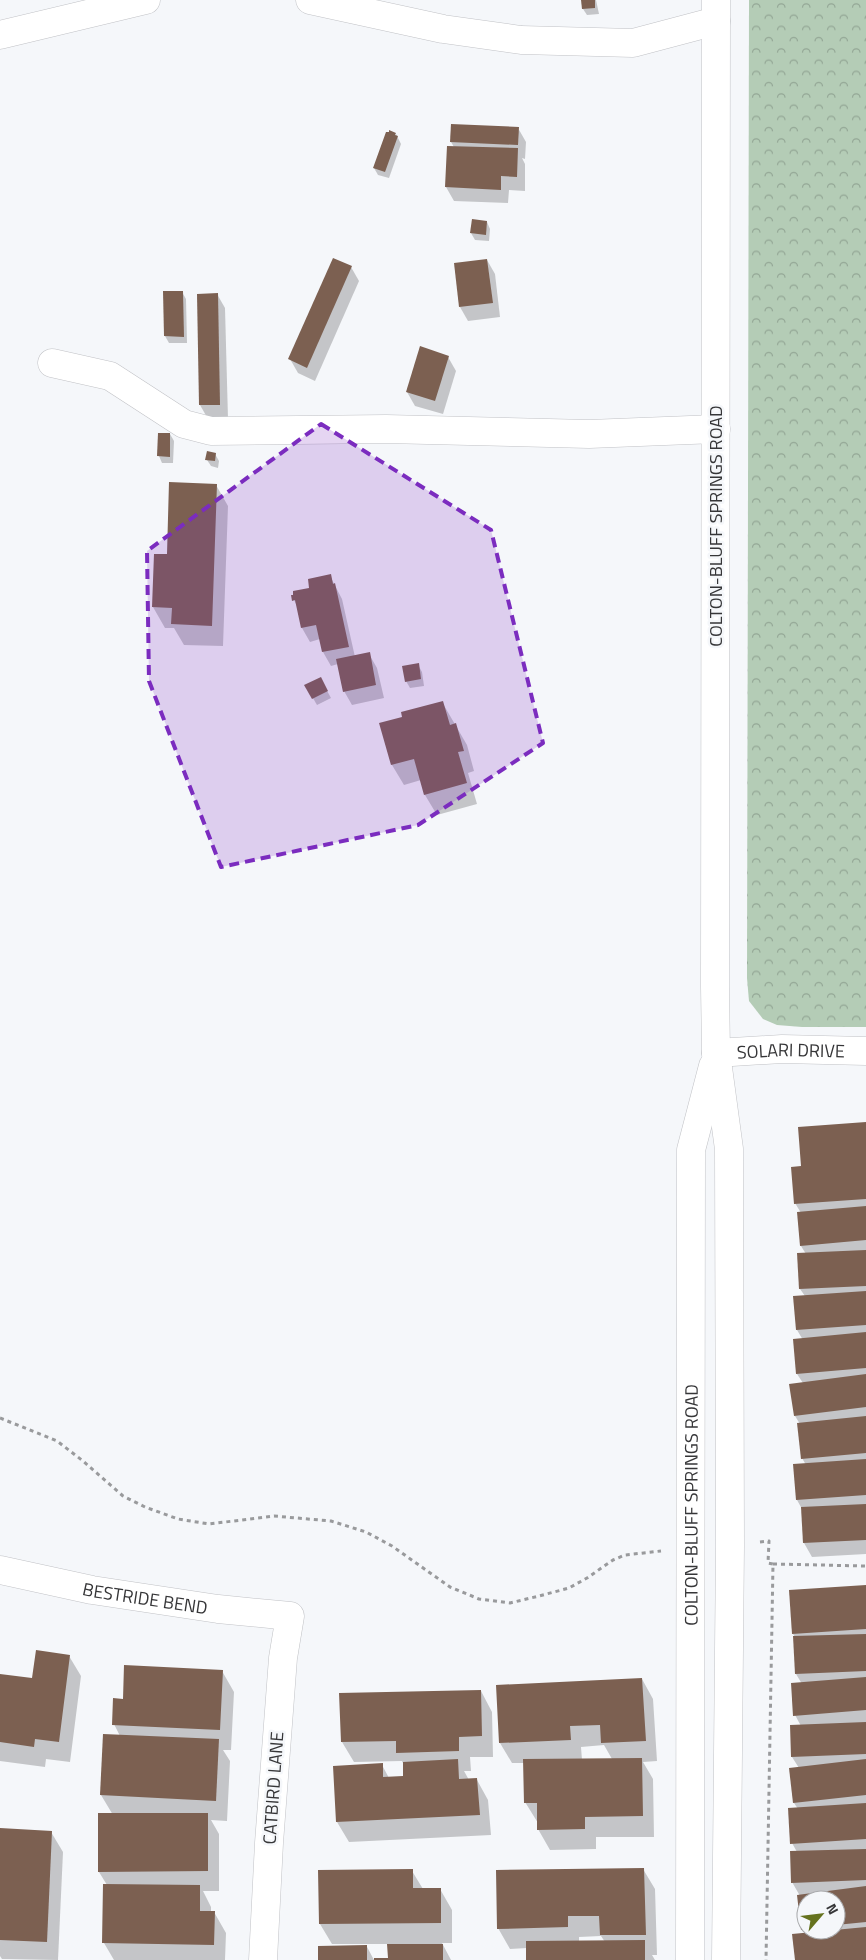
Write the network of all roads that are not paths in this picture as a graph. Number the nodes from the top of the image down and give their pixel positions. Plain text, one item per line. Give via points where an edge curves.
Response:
1 (146, 0) edge
2 (310, 0) edge
3 (716, 10) edge
4 (0, 35) edge
5 (52, 363) dead end
6 (716, 429) junction
7 (866, 1051) edge
8 (716, 1053) junction
9 (0, 1570) edge
10 (290, 1616) joint
11 (263, 1960) edge
12 (690, 1960) edge
13 (726, 1960) edge

1 - 4 street
2 - 3 street via 443,29 521,40 634,43
3 - 6 street, COLTON-BLUFF SPRINGS ROAD
5 - 6 street via 110,376 184,424 211,431 386,429 589,434
6 - 8 street, COLTON-BLUFF SPRINGS ROAD
7 - 8 street, SOLARI DRIVE via 782,1049
8 - 12 street, COLTON-BLUFF SPRINGS ROAD via 692,1150
8 - 13 street, COLTON-BLUFF SPRINGS ROAD via 729,1149
9 - 10 street, BESTRIDE BEND via 92,1590
10 - 11 street, CATBIRD LANE via 283,1658

